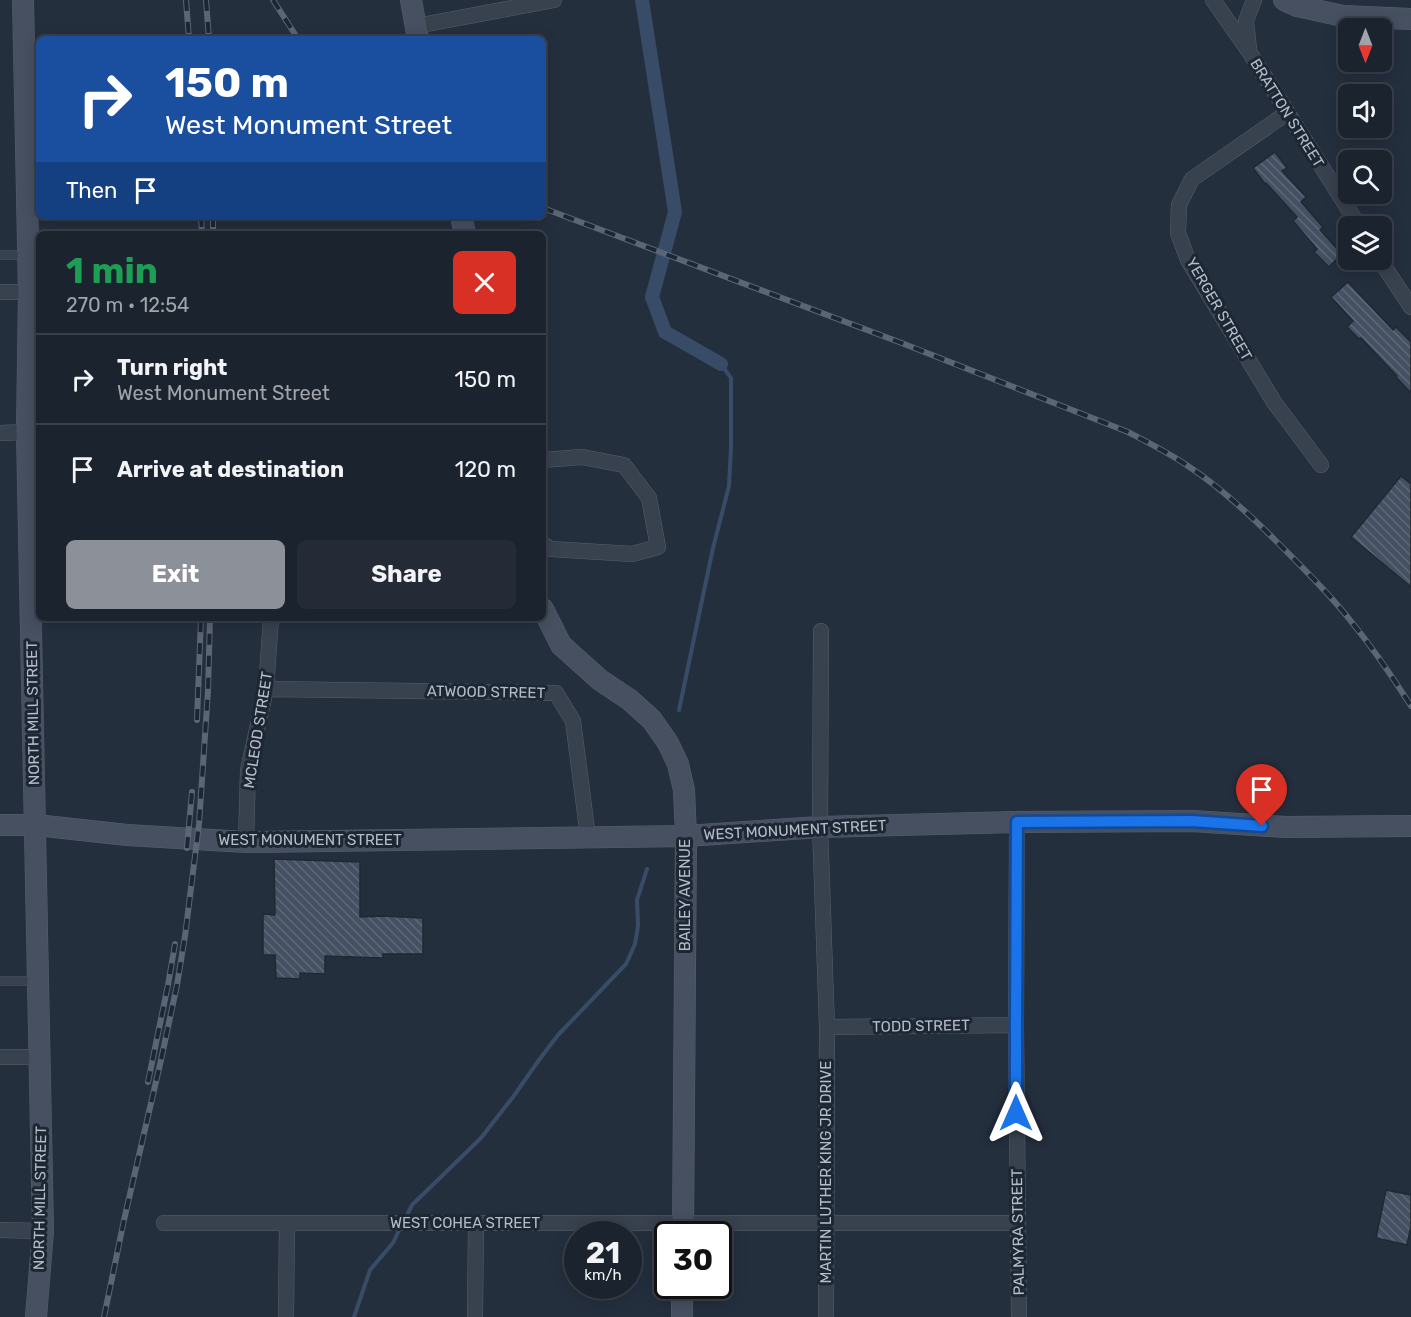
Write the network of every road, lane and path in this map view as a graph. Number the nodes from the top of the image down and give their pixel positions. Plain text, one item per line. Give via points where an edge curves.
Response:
1 (23, 0) edge
2 (411, 0) edge
3 (554, 0) edge
4 (1213, 0) edge
5 (1230, 0) edge
6 (1254, 0) edge
7 (1284, 0) edge
8 (1411, 19) edge
9 (1228, 23) junction
10 (417, 33) edge
11 (1250, 53) junction
12 (1287, 112) junction
13 (1353, 216) edge
14 (0, 255) edge
15 (28, 255) junction
16 (1387, 270) edge
17 (0, 292) edge
18 (29, 292) junction
19 (1411, 307) edge
20 (27, 432) junction
21 (0, 433) edge
22 (546, 460) edge
23 (1321, 465) dead end
24 (546, 546) edge
25 (546, 616) edge
26 (271, 621) edge
27 (821, 631) dead end
28 (266, 688) junction
29 (1017, 822) junction
30 (0, 825) edge
31 (36, 825) junction
32 (1411, 826) edge
33 (820, 827) junction
34 (686, 836) junction
35 (588, 837) junction
36 (246, 842) junction
37 (0, 981) edge
38 (38, 981) junction
39 (1016, 1025) junction
40 (827, 1027) junction
41 (40, 1057) junction
42 (0, 1058) edge
43 (683, 1221) edge
44 (164, 1223) dead end
45 (287, 1223) junction
46 (1017, 1223) junction
47 (476, 1224) junction
48 (826, 1224) junction
49 (732, 1227) edge
50 (654, 1228) edge
51 (0, 1230) edge
52 (43, 1231) junction
53 (682, 1299) edge
54 (36, 1317) edge
55 (285, 1317) edge
56 (475, 1317) edge
57 (682, 1317) edge
58 (825, 1317) edge
59 (1019, 1317) edge

1 - 15 street, NORTH MILL STREET
2 - 10 street
3 - 10 street
4 - 9 street, BRATTON STREET
5 - 9 street
6 - 11 street via 1246,21
7 - 8 street via 1343,16
9 - 11 street, BRATTON STREET
11 - 12 street, BRATTON STREET
12 - 13 street, BRATTON STREET
12 - 23 street, YERGER STREET via 1192,179 1179,206 1178,232 1188,260 1274,402
14 - 15 lane
15 - 18 street, NORTH MILL STREET
16 - 19 street
17 - 18 street
18 - 20 street, NORTH MILL STREET
20 - 21 street
20 - 31 street, NORTH MILL STREET
22 - 24 street via 582,457 624,465 649,498 658,547 632,554
25 - 34 street, BAILEY AVENUE via 561,645 652,720 668,743 684,790
26 - 28 street, MCLEOD STREET
27 - 33 street, MARTIN LUTHER KING JR DRIVE
28 - 35 street, ATWOOD STREET via 556,693 573,720
28 - 36 street, MCLEOD STREET via 248,770
29 - 32 street, WEST MONUMENT STREET
29 - 33 street, WEST MONUMENT STREET
29 - 39 street, PALMYRA STREET
30 - 31 street, WEST MONUMENT STREET
31 - 36 street, WEST MONUMENT STREET
31 - 38 street, NORTH MILL STREET
33 - 34 street, WEST MONUMENT STREET
33 - 40 street, MARTIN LUTHER KING JR DRIVE
34 - 35 street, WEST MONUMENT STREET
34 - 43 street, BAILEY AVENUE
35 - 36 street, WEST MONUMENT STREET
37 - 38 lane
38 - 41 street, NORTH MILL STREET
39 - 40 street, TODD STREET
39 - 46 street, PALMYRA STREET
40 - 48 street, MARTIN LUTHER KING JR DRIVE
41 - 42 street
41 - 52 street, NORTH MILL STREET
44 - 45 street, WEST COHEA STREET
45 - 47 street, WEST COHEA STREET
45 - 55 street
46 - 48 street, WEST COHEA STREET
46 - 59 street, PALMYRA STREET
47 - 50 street, WEST COHEA STREET
47 - 56 street
48 - 49 street, WEST COHEA STREET
48 - 58 street, MARTIN LUTHER KING JR DRIVE
51 - 52 street
52 - 54 street, NORTH MILL STREET
53 - 57 street

